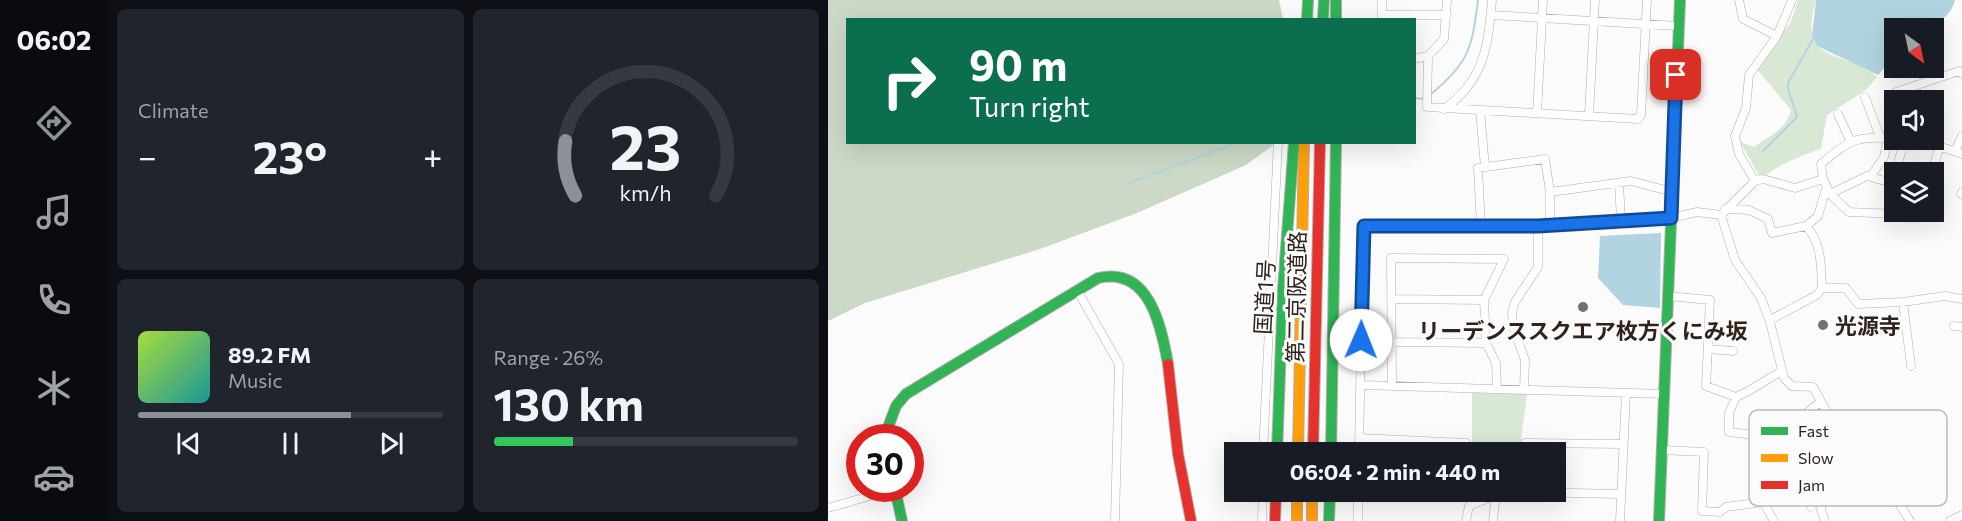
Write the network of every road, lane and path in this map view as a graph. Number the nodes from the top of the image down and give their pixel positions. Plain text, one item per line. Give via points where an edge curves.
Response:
1 (1302, 0) edge
2 (1308, 0) edge
3 (1324, 0) edge
4 (1336, 0) edge
5 (1382, 0) edge
6 (1447, 0) edge
7 (1492, 0) edge
8 (1543, 0) edge
9 (1595, 0) edge
10 (1647, 0) edge
11 (1680, 0) edge
12 (1739, 0) edge
13 (1792, 0) edge
14 (1447, 15) junction
15 (1491, 15) junction
16 (1382, 17) edge
17 (1302, 18) edge
18 (1307, 18) edge
19 (1323, 18) edge
20 (1336, 18) edge
21 (1542, 18) junction
22 (1594, 21) junction
23 (1646, 24) junction
24 (1678, 26) junction
25 (1777, 36) junction
26 (1428, 56) junction
27 (1416, 59) edge
28 (1962, 74) edge
29 (1902, 90) edge
30 (1865, 97) dead end
31 (1444, 109) junction
32 (1480, 111) junction
33 (1537, 114) junction
34 (1838, 114) dead end
35 (1589, 116) junction
36 (1884, 131) edge
37 (1962, 136) edge
38 (1884, 138) edge
39 (1850, 140) junction
40 (1278, 144) edge
41 (1294, 144) edge
42 (1304, 144) edge
43 (1320, 144) edge
44 (1336, 144) edge
45 (1944, 146) edge
46 (1885, 150) edge
47 (1959, 152) edge
48 (1485, 167) junction
49 (1871, 176) junction
50 (1823, 179) junction
51 (1884, 180) edge
52 (1755, 181) junction
53 (1619, 183) junction
54 (1550, 192) junction
55 (1673, 192) junction
56 (1828, 192) junction
57 (1723, 212) junction
58 (1884, 213) edge
59 (1671, 218) junction
60 (1621, 220) junction
61 (1538, 226) junction
62 (1550, 226) junction
63 (1806, 226) junction
64 (1481, 227) junction
65 (1822, 288) junction
66 (1077, 290) junction
67 (1668, 296) junction
68 (1391, 299) junction
69 (1962, 299) edge
70 (1484, 300) junction
71 (1903, 303) junction
72 (1770, 321) junction
73 (1392, 342) junction
74 (1486, 343) junction
75 (1708, 349) junction
76 (1733, 351) dead end
77 (1911, 366) dead end
78 (1782, 371) junction
79 (1361, 385) junction
80 (1392, 386) junction
81 (1497, 389) junction
82 (1524, 390) junction
83 (1626, 393) junction
84 (1664, 394) junction
85 (1736, 397) junction
86 (1820, 402) junction
87 (1810, 410) edge
88 (1825, 410) edge
89 (889, 424) edge
90 (1749, 434) edge
91 (1359, 438) junction
92 (1264, 442) edge
93 (1277, 442) edge
94 (1298, 442) edge
95 (1313, 442) edge
96 (1331, 442) edge
97 (1359, 442) edge
98 (1445, 442) edge
99 (1566, 443) edge
100 (1623, 444) junction
101 (1662, 450) junction
102 (1566, 493) edge
103 (1620, 494) junction
104 (849, 502) edge
105 (897, 502) edge
106 (1263, 502) edge
107 (1276, 502) edge
108 (1297, 502) edge
109 (1312, 502) edge
110 (1330, 502) edge
111 (1358, 502) edge
112 (1478, 502) edge
113 (1497, 502) edge
114 (1749, 503) edge
115 (1766, 506) edge
116 (1822, 506) edge
117 (1901, 506) edge
118 (828, 508) edge
119 (1962, 515) edge
120 (902, 521) edge
121 (1115, 521) edge
122 (1191, 521) edge
123 (1262, 521) edge
124 (1275, 521) edge
125 (1297, 521) edge
126 (1312, 521) edge
127 (1329, 521) edge
128 (1358, 521) edge
129 (1466, 521) edge
130 (1493, 521) edge
131 (1620, 521) edge
132 (1659, 521) edge
133 (1774, 521) edge
134 (1825, 521) edge
135 (1910, 521) edge
136 (1950, 521) edge

1 - 17 main road
2 - 18 main road
3 - 19 main road
4 - 20 main road
5 - 16 street
6 - 14 street
7 - 15 street
8 - 21 street
9 - 22 street
10 - 23 street
11 - 24 main road
12 - 25 street via 1743,19
13 - 25 street
14 - 16 street
14 - 26 street via 1444,39
15 - 21 street
15 - 31 street via 1485,59 1476,76
21 - 22 street
21 - 33 street
22 - 23 street
22 - 35 street
23 - 24 street
23 - 35 street via 1638,119
24 - 55 main road
25 - 52 street via 1749,75 1746,108 1735,136 1739,154
26 - 27 street
26 - 31 street via 1427,107
28 - 29 street via 1959,71
30 - 36 street
31 - 32 street
32 - 33 street
32 - 48 street
33 - 35 street
34 - 39 street
37 - 47 street
38 - 39 street
39 - 50 street via 1821,164
40 - 92 street
41 - 93 main road, 国道1号
42 - 94 main road, 第二京阪道路
43 - 95 main road, 第二京阪道路
44 - 96 main road
45 - 47 street
46 - 49 street
48 - 54 street via 1545,159
48 - 64 street via 1478,168
49 - 51 street
49 - 56 street
50 - 52 street via 1795,188
50 - 56 street
52 - 57 street
53 - 54 street
53 - 55 street via 1631,181
53 - 60 street
54 - 62 street
55 - 59 main road
56 - 58 street via 1849,212
56 - 63 street via 1818,216
57 - 59 street
57 - 63 street via 1749,210 1768,219 1772,233
57 - 72 street via 1735,260 1761,298
59 - 60 street
59 - 67 main road
60 - 62 street
61 - 62 street
61 - 64 street
61 - 82 street via 1538,267 1512,312 1526,360
63 - 65 street via 1816,239 1821,258
64 - 79 street via 1364,226
65 - 71 street via 1846,288 1858,304
65 - 72 street via 1817,295
66 - 89 main road via 906,394
66 - 121 street via 1119,364
66 - 122 main road via 1113,274 1139,286 1149,302 1170,366 1178,455
67 - 75 street via 1710,300
67 - 84 main road
68 - 70 street
68 - 70 street via 1391,258 1504,260
68 - 73 street
69 - 71 street via 1945,296
70 - 74 street
71 - 77 street
72 - 78 street
73 - 74 street
73 - 80 street
74 - 81 street via 1496,363
75 - 76 street
75 - 85 street via 1706,386
78 - 85 street
78 - 86 street via 1792,386 1813,387
79 - 80 street
79 - 91 street
80 - 81 street
81 - 82 street
82 - 83 street
83 - 84 street
83 - 100 street
84 - 101 main road
85 - 90 street via 1729,413 1729,432
86 - 87 street
86 - 88 street
91 - 97 street
91 - 98 street
99 - 100 street
100 - 103 street
101 - 114 street via 1704,452 1702,511 1720,512 1726,507
101 - 132 main road
102 - 103 street
103 - 131 street
104 - 118 street
105 - 120 main road
106 - 123 street
107 - 124 main road
108 - 125 main road
109 - 126 main road
110 - 127 main road
111 - 128 street
112 - 129 street via 1469,506
113 - 130 street
115 - 133 street
116 - 134 street
117 - 135 street
119 - 136 street

